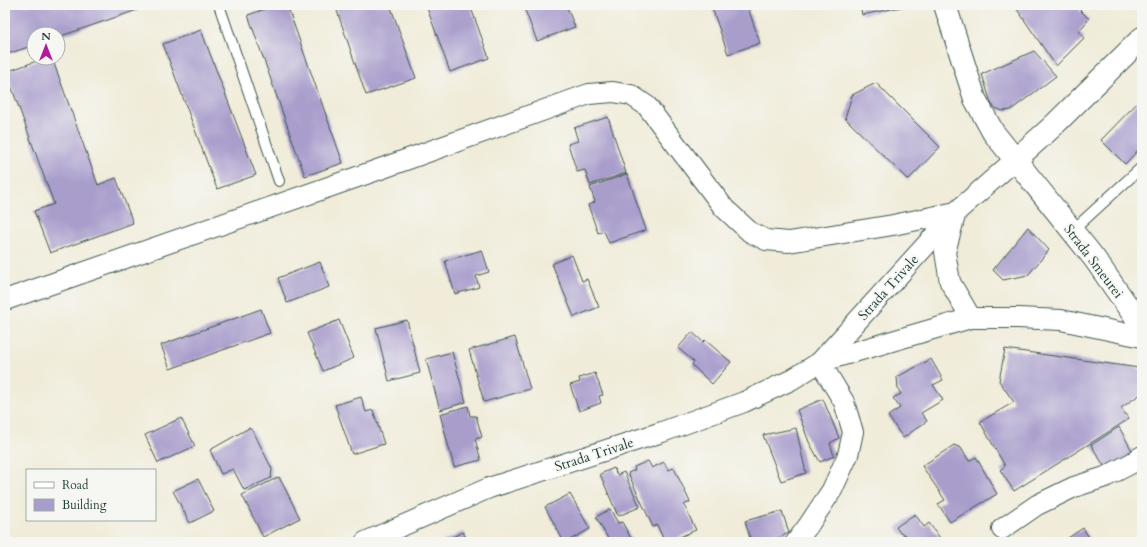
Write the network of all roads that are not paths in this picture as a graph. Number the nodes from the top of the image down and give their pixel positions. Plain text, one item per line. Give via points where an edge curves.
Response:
1 (219, 5) edge
2 (945, 5) edge
3 (1142, 38) edge
4 (1015, 160) junction
5 (1142, 167) edge
6 (279, 181) dead end
7 (956, 212) junction
8 (1072, 231) junction
9 (1094, 258) junction
10 (5, 300) edge
11 (1142, 307) edge
12 (971, 318) junction
13 (1142, 327) edge
14 (1142, 337) edge
15 (820, 362) junction
16 (1142, 456) edge
17 (1002, 529) dead end
18 (365, 542) edge
19 (796, 542) edge

1 - 6 lane
2 - 4 main road, Strada Smeurei via 975,99 993,132
3 - 4 main road
4 - 7 street, Strada Trivale
4 - 8 main road, Strada Smeurei
5 - 8 lane
7 - 10 street via 789,242 766,240 750,232 724,208 647,106 631,95 613,92 589,94 391,166
7 - 12 street via 945,252 950,282
7 - 15 street, Strada Trivale
8 - 9 main road, Strada Smeurei
9 - 11 main road
9 - 13 main road, Strada Smeurei
12 - 14 street, Strada Trivale via 1061,320
12 - 15 street, Strada Trivale
15 - 18 street, Strada Trivale via 791,380 744,402 662,432 489,488
15 - 19 street via 844,402 853,432 848,455 832,490
16 - 17 street via 1105,477 1074,487 1037,505

